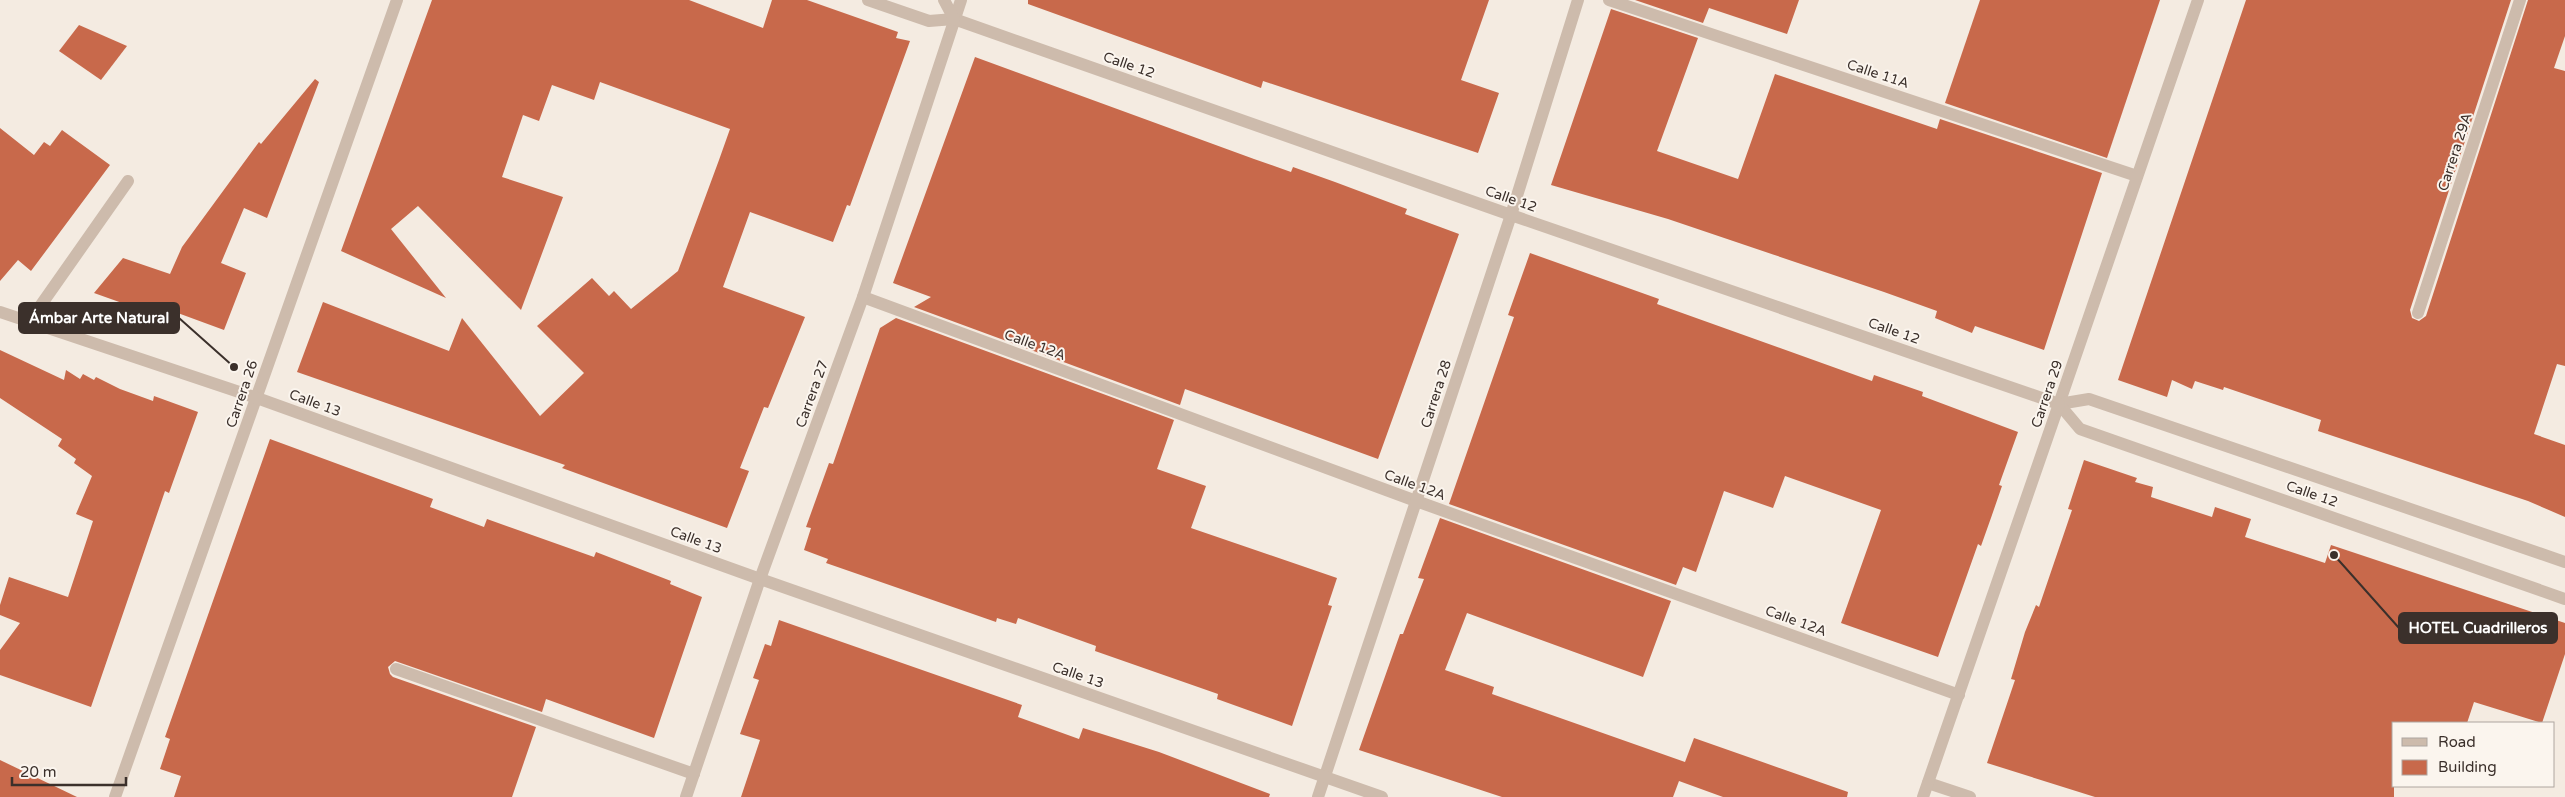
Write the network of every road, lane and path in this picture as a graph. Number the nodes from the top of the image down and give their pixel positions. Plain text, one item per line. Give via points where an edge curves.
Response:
1 (397, 0) edge
2 (868, 0) edge
3 (944, 0) edge
4 (961, 0) edge
5 (1578, 0) edge
6 (1609, 0) edge
7 (2198, 0) edge
8 (2520, 0) edge
9 (954, 19) junction
10 (2137, 176) junction
11 (128, 180) dead end
12 (1511, 215) junction
13 (863, 297) junction
14 (0, 312) edge
15 (2418, 313) dead end
16 (29, 322) junction
17 (257, 398) junction
18 (2060, 404) junction
19 (1416, 501) junction
20 (2565, 562) edge
21 (760, 579) junction
22 (2565, 599) edge
23 (396, 669) dead end
24 (1959, 695) junction
25 (694, 774) junction
26 (1325, 777) junction
27 (1928, 783) junction
28 (115, 797) edge
29 (686, 797) edge
30 (1318, 797) edge
31 (1382, 797) edge
32 (1924, 797) edge
33 (1970, 797) edge

1 - 17 street, Carrera 26
2 - 9 street, Calle 12 via 929,21
3 - 9 street
4 - 9 street, Carrera 27
5 - 12 street, Carrera 28
6 - 10 street, Calle 11A
7 - 10 street, Carrera 29
8 - 15 street, Carrera 29A
9 - 12 street, Calle 12
9 - 13 street, Carrera 27
10 - 18 street, Carrera 29
11 - 16 street
12 - 18 street, Calle 12
12 - 19 street, Carrera 28
13 - 19 street, Calle 12A
13 - 21 street, Carrera 27
14 - 16 street, Calle 13
16 - 17 street, Calle 13
17 - 21 street, Calle 13
17 - 28 street, Carrera 26
18 - 20 street, Calle 12 via 2089,399
18 - 22 street, Calle 12 via 2080,428
18 - 24 street, Carrera 29
19 - 24 street, Calle 12A
19 - 26 street, Carrera 28
21 - 25 street, Carrera 27
21 - 26 street, Calle 13
23 - 25 street
24 - 27 street, Carrera 29
25 - 29 street, Carrera 27
26 - 30 street, Carrera 28
26 - 31 street, Calle 13
27 - 32 street, Carrera 29
27 - 33 street

